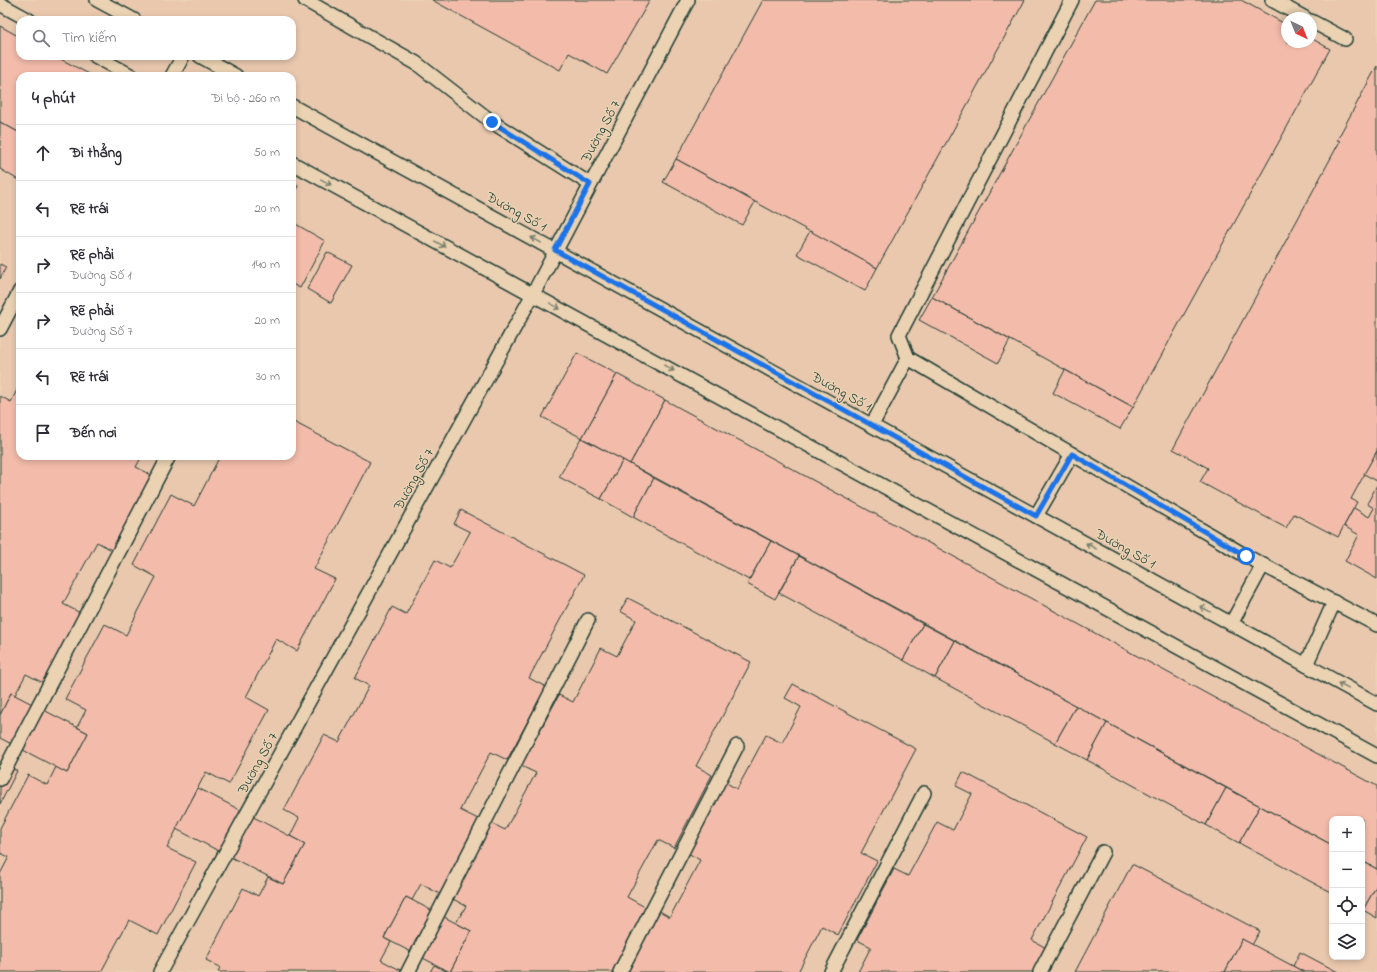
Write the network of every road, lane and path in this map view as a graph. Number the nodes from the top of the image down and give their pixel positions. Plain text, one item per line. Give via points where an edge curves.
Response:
1 (97, 0) edge
2 (305, 0) edge
3 (688, 0) edge
4 (1072, 0) edge
5 (1272, 0) edge
6 (0, 4) edge
7 (1294, 12) edge
8 (22, 16) edge
9 (127, 16) edge
10 (1317, 24) edge
11 (1345, 39) dead end
12 (102, 60) edge
13 (181, 60) edge
14 (207, 60) edge
15 (125, 72) edge
16 (174, 72) edge
17 (229, 72) edge
18 (296, 108) edge
19 (296, 165) edge
20 (590, 184) junction
21 (555, 250) junction
22 (533, 294) junction
23 (16, 299) edge
24 (0, 329) edge
25 (908, 358) junction
26 (872, 426) junction
27 (1072, 454) junction
28 (167, 460) edge
29 (1036, 516) junction
30 (1263, 565) junction
31 (1334, 602) junction
32 (588, 620) dead end
33 (1231, 624) junction
34 (1377, 625) edge
35 (1306, 665) junction
36 (1377, 704) edge
37 (737, 746) dead end
38 (1377, 756) edge
39 (0, 778) edge
40 (924, 793) dead end
41 (1103, 852) dead end
42 (160, 972) edge
43 (408, 972) edge
44 (620, 972) edge
45 (831, 972) edge
46 (1040, 972) edge

1 - 9 lane
2 - 20 lane via 416,63 492,122
3 - 20 lane, Đường Số 7
4 - 25 lane via 899,335
5 - 7 lane
6 - 8 lane
10 - 11 lane
12 - 15 lane
13 - 16 lane
14 - 17 lane
21 -> 18 lane, Đường Số 1
19 -> 22 lane
20 - 21 lane, Đường Số 7
21 - 22 lane, Đường Số 7
21 - 26 lane, Đường Số 1
22 -> 38 lane
22 - 42 lane, Đường Số 7
23 - 24 lane
25 - 26 lane
25 - 27 lane
26 - 29 lane, Đường Số 1
27 - 29 lane
27 - 30 lane
28 - 39 lane
33 -> 29 lane, Đường Số 1
30 - 31 lane
30 - 33 lane
31 - 34 lane
31 - 35 lane
32 - 43 lane
33 - 35 lane, Đường Số 1
36 -> 35 lane, Đường Số 1
37 - 44 lane
40 - 45 lane
41 - 46 lane

